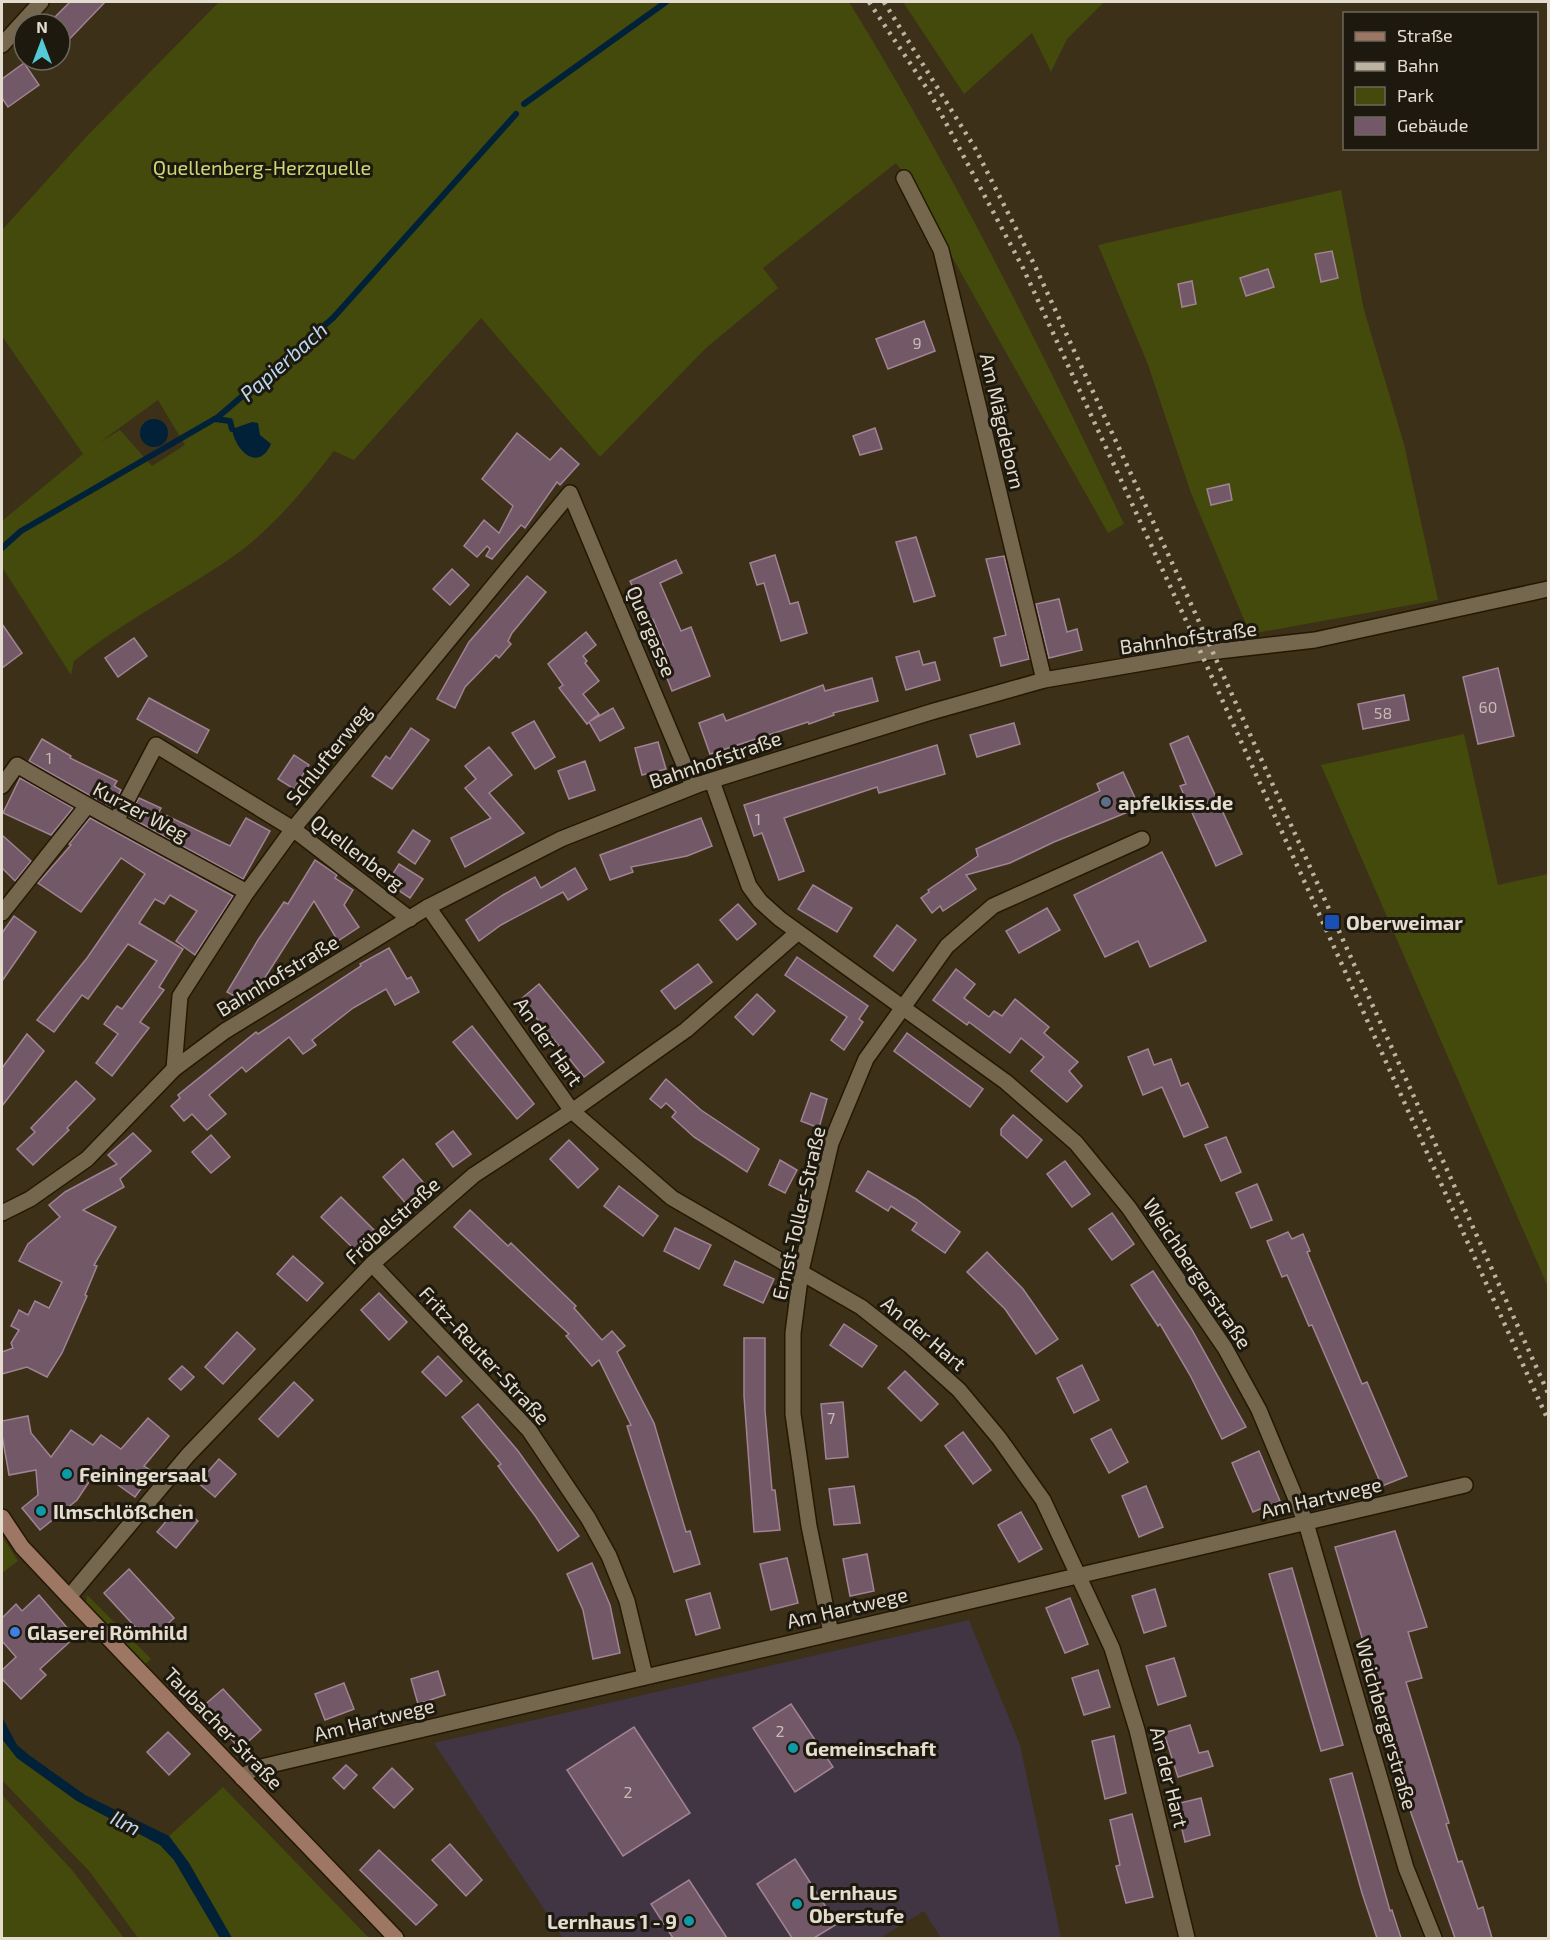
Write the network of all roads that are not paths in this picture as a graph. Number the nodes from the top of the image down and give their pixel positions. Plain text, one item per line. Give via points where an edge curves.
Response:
1 (41, 2) edge
2 (2, 45) edge
3 (904, 178) dead end
4 (570, 493) joint
5 (1548, 589) edge
6 (1044, 680) junction
7 (712, 780) junction
8 (2, 786) edge
9 (693, 786) junction
10 (87, 806) junction
11 (117, 819) junction
12 (293, 829) junction
13 (1142, 839) dead end
14 (247, 892) junction
15 (428, 907) junction
16 (2, 913) edge
17 (410, 919) junction
18 (797, 933) junction
19 (902, 1006) junction
20 (174, 1069) junction
21 (572, 1111) junction
22 (2, 1213) edge
23 (372, 1264) junction
24 (801, 1271) junction
25 (1465, 1485) dead end
26 (2, 1517) edge
27 (1306, 1522) junction
28 (1078, 1575) junction
29 (69, 1597) junction
30 (831, 1633) junction
31 (645, 1676) junction
32 (242, 1778) junction
33 (396, 1938) edge
34 (1187, 1938) edge
35 (1434, 1938) edge

1 - 2 street
3 - 6 street, Am Mägdeborn via 941,250
4 - 9 street, Quergasse
4 - 12 street, Schlufterweg
5 - 6 street, Bahnhofstraße via 1315,640 1201,653
6 - 7 street, Bahnhofstraße
7 - 9 street, Bahnhofstraße
7 - 18 street, Weichbergerstraße via 749,886 760,901
8 - 10 street, Kurzer Weg via 17,765
9 - 15 street, Bahnhofstraße via 561,839
10 - 11 street, Kurzer Weg
10 - 16 street
11 - 12 street, Quellenberg via 156,745
11 - 14 street, Kurzer Weg
12 - 14 street, Schlufterweg
12 - 17 street, Quellenberg
13 - 19 street, Ernst-Toller-Straße via 993,906 947,946
14 - 20 street, Schlufterweg via 180,996
15 - 17 street, Bahnhofstraße
15 - 21 street, An der Hart
17 - 20 street, Bahnhofstraße via 225,1031
18 - 19 street, Weichbergerstraße
18 - 21 street, Fröbelstraße via 686,1030
19 - 24 street, Ernst-Toller-Straße via 866,1059 831,1143
19 - 27 street, Weichbergerstraße via 1006,1082 1076,1143 1129,1208 1224,1348 1259,1410
20 - 22 street, Bahnhofstraße via 87,1160
21 - 23 street, Fröbelstraße via 474,1175
21 - 24 street, An der Hart via 672,1198
23 - 29 street, Fröbelstraße via 188,1455
23 - 31 street, Fritz-Reuter-Straße via 529,1430 588,1518 627,1601
24 - 28 street, An der Hart via 861,1307 959,1390 1043,1500
24 - 30 street, Ernst-Toller-Straße via 793,1333 793,1414 809,1526
25 - 27 street, Am Hartwege
26 - 29 street, Taubacher Straße via 22,1547
27 - 28 street, Am Hartwege
27 - 35 street, Weichbergerstraße via 1406,1868
28 - 30 street, Am Hartwege
28 - 34 street, An der Hart via 1112,1648 1137,1730
29 - 32 street, Taubacher Straße
30 - 31 street, Am Hartwege
31 - 32 street, Am Hartwege via 253,1769
32 - 33 street, Taubacher Straße

